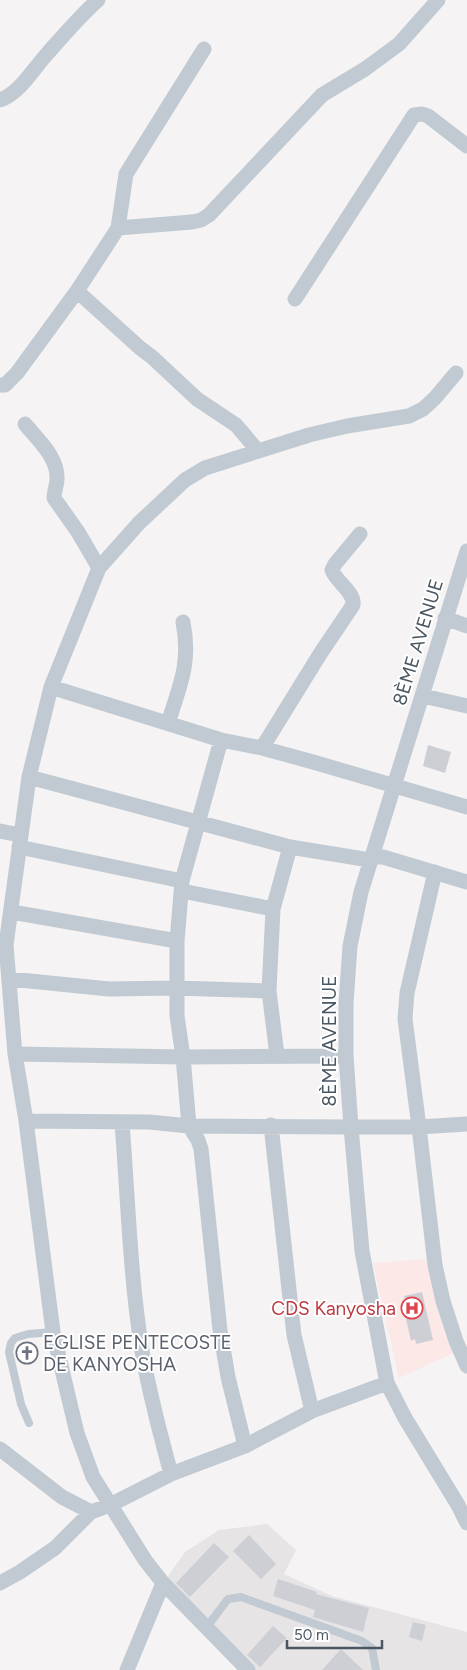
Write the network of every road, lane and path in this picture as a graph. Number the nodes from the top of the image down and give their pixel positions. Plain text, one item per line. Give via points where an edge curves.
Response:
1 (98, 0) edge
2 (438, 0) edge
3 (204, 49) dead end
4 (0, 100) edge
5 (467, 146) edge
6 (118, 228) junction
7 (77, 291) junction
8 (296, 299) dead end
9 (456, 373) dead end
10 (0, 385) edge
11 (25, 424) dead end
12 (258, 451) junction
13 (360, 534) dead end
14 (467, 551) edge
15 (100, 568) junction
16 (445, 618) junction
17 (183, 622) dead end
18 (467, 626) edge
19 (51, 687) junction
20 (423, 696) junction
21 (467, 706) edge
22 (168, 723) junction
23 (221, 740) junction
24 (262, 748) junction
25 (29, 777) junction
26 (394, 784) junction
27 (467, 807) edge
28 (198, 821) junction
29 (0, 832) edge
30 (20, 841) junction
31 (290, 847) junction
32 (370, 860) junction
33 (435, 872) junction
34 (467, 882) edge
35 (182, 886) junction
36 (273, 909) junction
37 (12, 912) junction
38 (176, 941) junction
39 (10, 979) junction
40 (176, 988) junction
41 (269, 991) junction
42 (15, 1054) junction
43 (277, 1055) junction
44 (346, 1056) junction
45 (183, 1057) junction
46 (26, 1121) junction
47 (122, 1123) junction
48 (467, 1124) edge
49 (271, 1125) junction
50 (189, 1126) junction
51 (351, 1127) junction
52 (419, 1127) junction
53 (53, 1332) junction
54 (467, 1366) edge
55 (387, 1383) junction
56 (312, 1411) junction
57 (29, 1423) dead end
58 (244, 1446) junction
59 (0, 1449) edge
60 (171, 1474) junction
61 (463, 1502) edge
62 (110, 1505) junction
63 (91, 1512) junction
64 (467, 1523) edge
65 (163, 1583) junction
66 (0, 1584) edge
67 (206, 1628) junction
68 (127, 1670) edge
69 (248, 1670) edge
70 (376, 1670) edge

1 - 4 street via 15,92
2 - 6 street via 399,44 322,95 209,215 184,223
3 - 6 street via 126,174
5 - 8 street via 428,116 414,115
6 - 7 street
7 - 10 street via 17,374 5,385
7 - 12 street via 197,399 236,425
9 - 12 street via 423,409 409,416 347,426
11 - 15 street via 54,463 57,481 54,498
12 - 15 street via 205,468 185,480 138,523
13 - 24 street via 332,570 352,597 353,605
14 - 16 street, 8ÈME AVENUE
15 - 19 street
16 - 18 street
16 - 20 street, 8ÈME AVENUE
17 - 22 street via 187,644 185,667
19 - 22 street
19 - 25 street
20 - 21 street
20 - 26 street, 8ÈME AVENUE
22 - 23 street
23 - 24 street
23 - 28 street
24 - 26 street
25 - 28 street
25 - 30 street
26 - 27 street
26 - 32 street, 8ÈME AVENUE
28 - 31 street
28 - 35 street
29 - 30 street
30 - 35 street
30 - 37 street
31 - 32 street
31 - 36 street
32 - 33 street via 379,857
32 - 44 street, 8ÈME AVENUE via 350,946
33 - 34 street
33 - 52 street via 405,1008
35 - 36 street
35 - 38 street
36 - 41 street
37 - 38 street
37 - 39 street via 6,944
38 - 40 street
39 - 40 street via 109,989
39 - 42 street
40 - 41 street
40 - 45 street
41 - 43 street
42 - 45 street
42 - 46 street
43 - 44 street
43 - 45 street
44 - 51 street, 8ÈME AVENUE
45 - 50 street
46 - 47 street
46 - 53 street
47 - 50 street
47 - 60 street via 142,1350
48 - 52 street
49 - 50 street
49 - 51 street
49 - 56 street via 294,1335
50 - 58 street via 201,1149 220,1330
51 - 52 street
51 - 55 street, 8ÈME AVENUE via 362,1251
52 - 54 street via 435,1265 443,1301
53 - 57 lane via 28,1334 11,1343 9,1352 21,1404
53 - 62 street via 77,1433 92,1477
55 - 56 street
55 - 61 street, 8ÈME AVENUE via 405,1418
56 - 58 street
58 - 60 street
59 - 63 street via 62,1497
60 - 62 street
61 - 64 street, 8ÈME AVENUE
62 - 63 street
62 - 65 street via 130,1539
63 - 66 street via 55,1548
65 - 67 street
65 - 68 street
67 - 69 street
67 - 70 lane via 228,1599 241,1596 362,1641 372,1648

